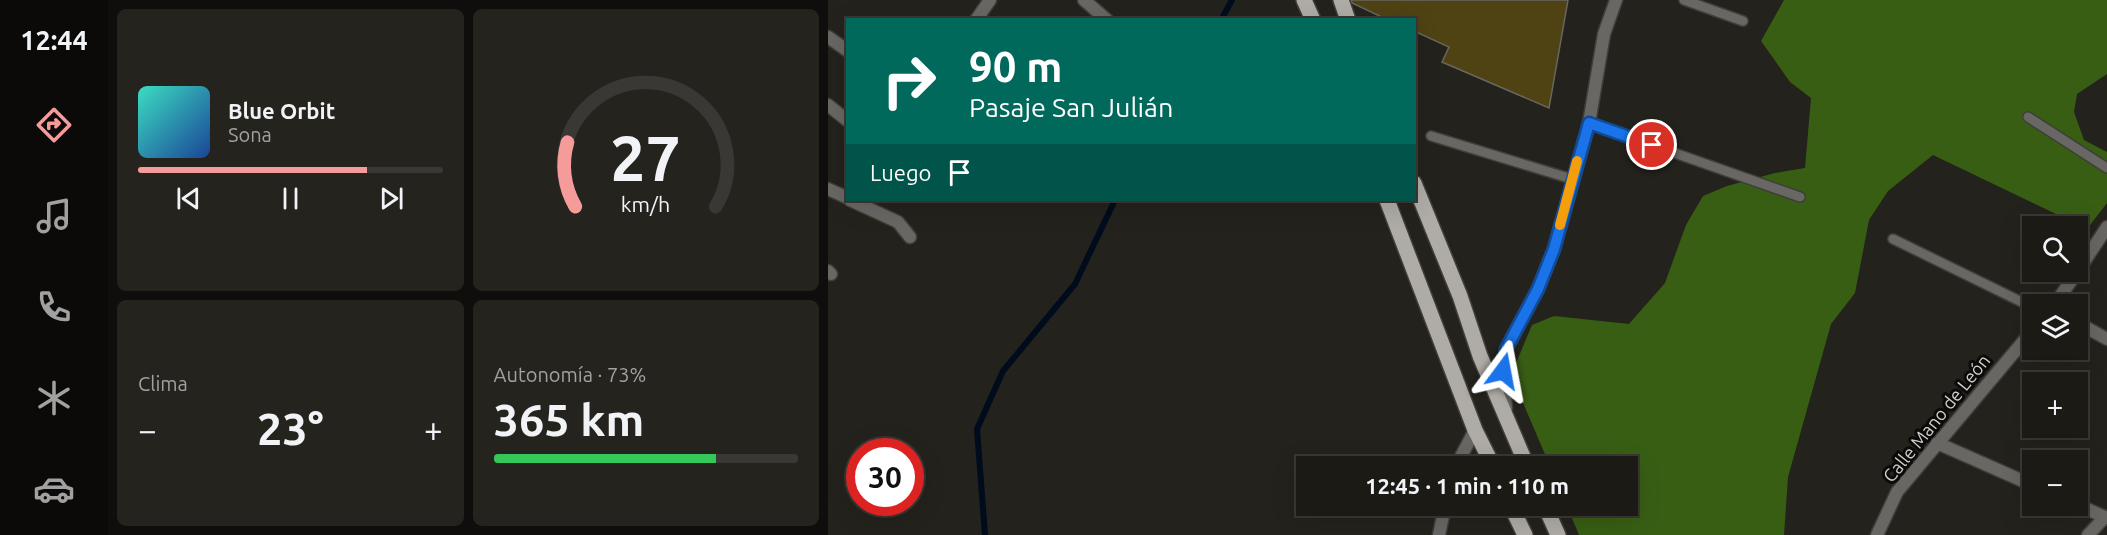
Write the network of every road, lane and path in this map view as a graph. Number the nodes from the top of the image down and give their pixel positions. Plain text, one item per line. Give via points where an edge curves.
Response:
1 (990, 0) edge
2 (1084, 0) edge
3 (1304, 0) edge
4 (1341, 0) edge
5 (1616, 0) edge
6 (1684, 0) edge
7 (977, 18) edge
8 (1105, 18) edge
9 (1311, 18) edge
10 (1347, 18) edge
11 (1743, 21) dead end
12 (828, 37) edge
13 (846, 50) edge
14 (828, 105) edge
15 (2028, 117) dead end
16 (846, 119) edge
17 (1589, 123) junction
18 (1431, 136) dead end
19 (2107, 168) edge
20 (1572, 179) junction
21 (1416, 188) edge
22 (828, 189) edge
23 (1800, 197) dead end
24 (846, 198) edge
25 (853, 201) edge
26 (1387, 201) edge
27 (2107, 227) edge
28 (910, 237) dead end
29 (1893, 239) dead end
30 (2088, 255) edge
31 (2022, 303) edge
32 (2088, 329) edge
33 (2107, 339) edge
34 (2022, 343) edge
35 (1508, 422) junction
36 (1475, 430) junction
37 (1937, 443) junction
38 (1461, 456) edge
39 (1487, 456) edge
40 (1523, 456) edge
41 (2022, 481) edge
42 (2088, 510) edge
43 (1443, 516) edge
44 (1516, 516) edge
45 (1549, 516) edge
46 (2106, 518) edge
47 (1439, 535) edge
48 (1525, 535) edge
49 (1558, 535) edge
50 (1877, 535) edge
51 (2088, 535) edge

1 - 7 street
2 - 8 street
3 - 9 main road
4 - 10 main road
5 - 17 street via 1604,34
6 - 11 lane
12 - 13 street
14 - 16 street
15 - 19 lane
17 - 20 street
17 - 23 lane
18 - 20 lane
20 - 35 street via 1554,249 1506,349 1503,371
21 - 35 main road
22 - 24 street
25 - 28 street via 898,222
26 - 36 main road
27 - 30 street
29 - 31 lane
32 - 33 street
34 - 37 street, Calle Mano de León
35 - 40 main road
36 - 38 street
36 - 39 main road
37 - 41 street
37 - 50 street, Calle Mano de León via 1897,492
42 - 46 street
43 - 47 street
44 - 48 main road
45 - 49 main road
46 - 51 street

